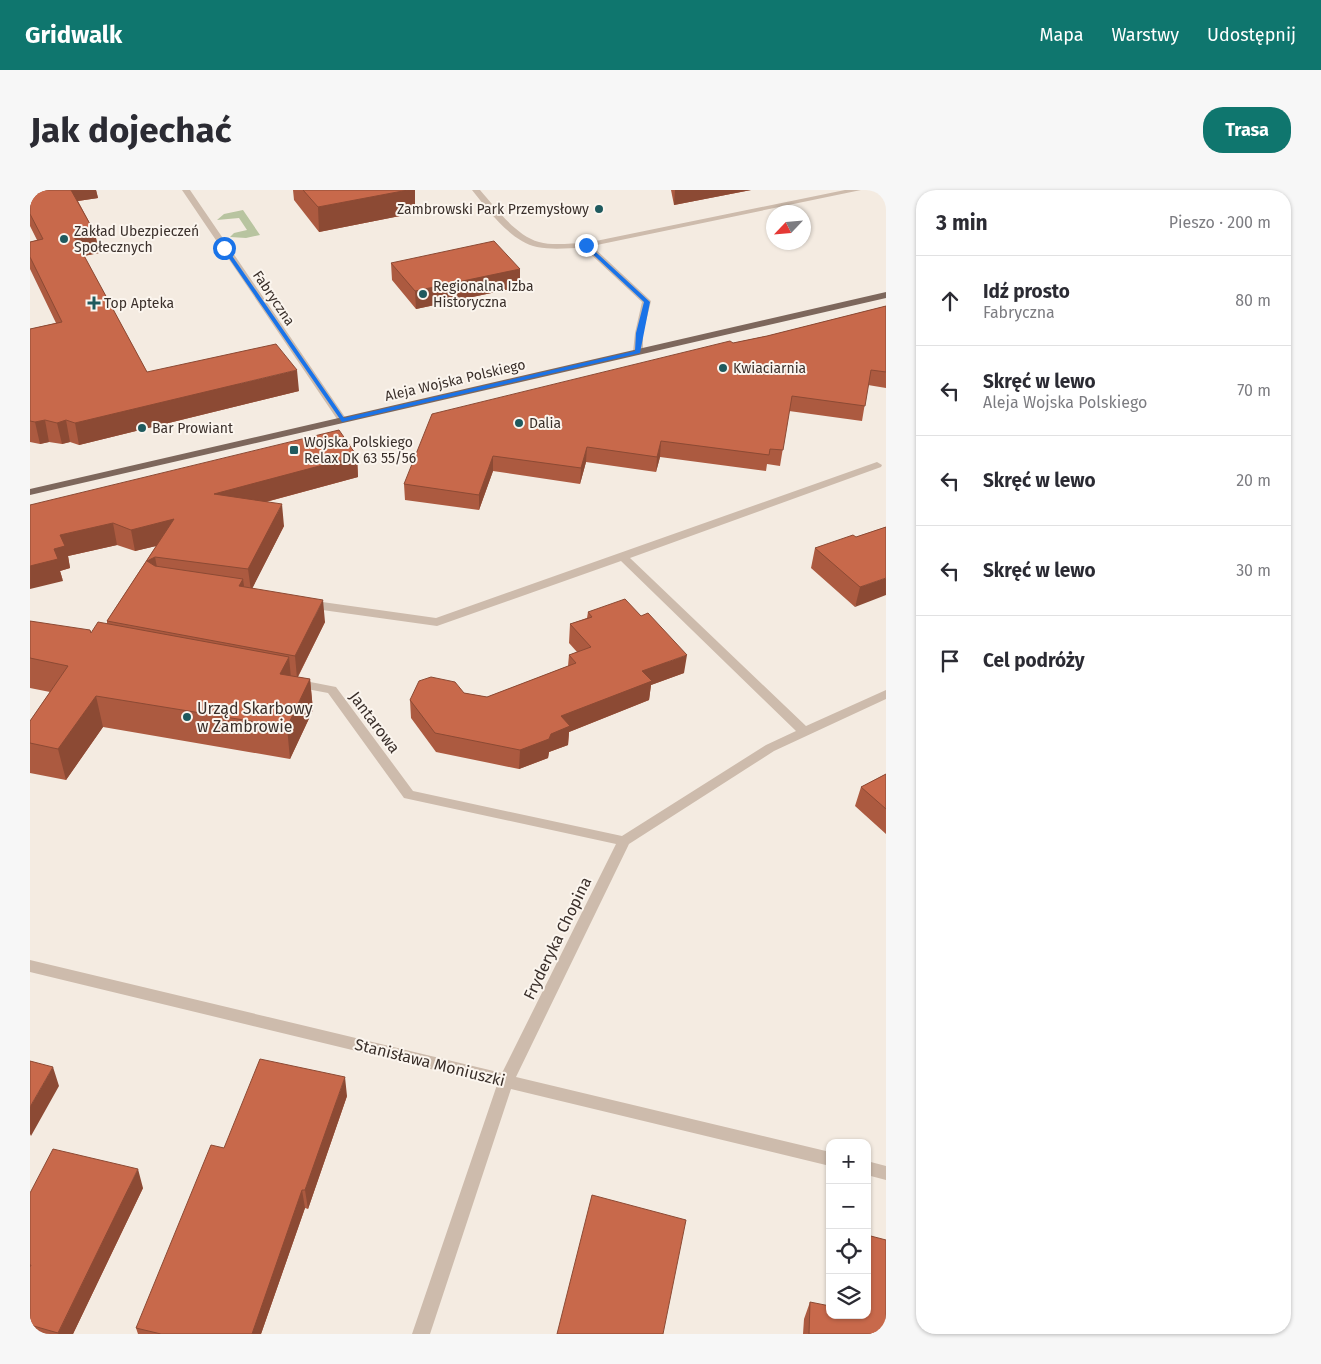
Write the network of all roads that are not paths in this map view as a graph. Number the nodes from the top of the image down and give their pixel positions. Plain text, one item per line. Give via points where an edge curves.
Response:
1 (186, 190) edge
2 (476, 190) edge
3 (857, 190) edge
4 (586, 245) junction
5 (886, 295) edge
6 (638, 352) junction
7 (342, 420) junction
8 (877, 466) dead end
9 (30, 492) edge
10 (623, 557) junction
11 (293, 602) edge
12 (283, 681) edge
13 (886, 694) edge
14 (804, 732) junction
15 (624, 841) junction
16 (30, 966) edge
17 (506, 1080) junction
18 (826, 1158) edge
19 (871, 1169) edge
20 (886, 1173) edge
21 (421, 1334) edge

1 - 7 street, Fabryczna
2 - 4 street via 516,231 535,244
3 - 4 street
4 - 6 street via 647,302
5 - 6 main road, Aleja Wojska Polskiego
6 - 7 main road, Aleja Wojska Polskiego
7 - 9 main road, Aleja Wojska Polskiego
8 - 10 street
10 - 11 street via 437,622
10 - 14 street
12 - 15 street, Jantarowa via 332,690 409,795
13 - 14 street
14 - 15 street via 770,748
15 - 17 street, Fryderyka Chopina
16 - 17 street, Stanisława Moniuszki
17 - 18 street, Stanisława Moniuszki
17 - 21 street, Fryderyka Chopina
19 - 20 street

